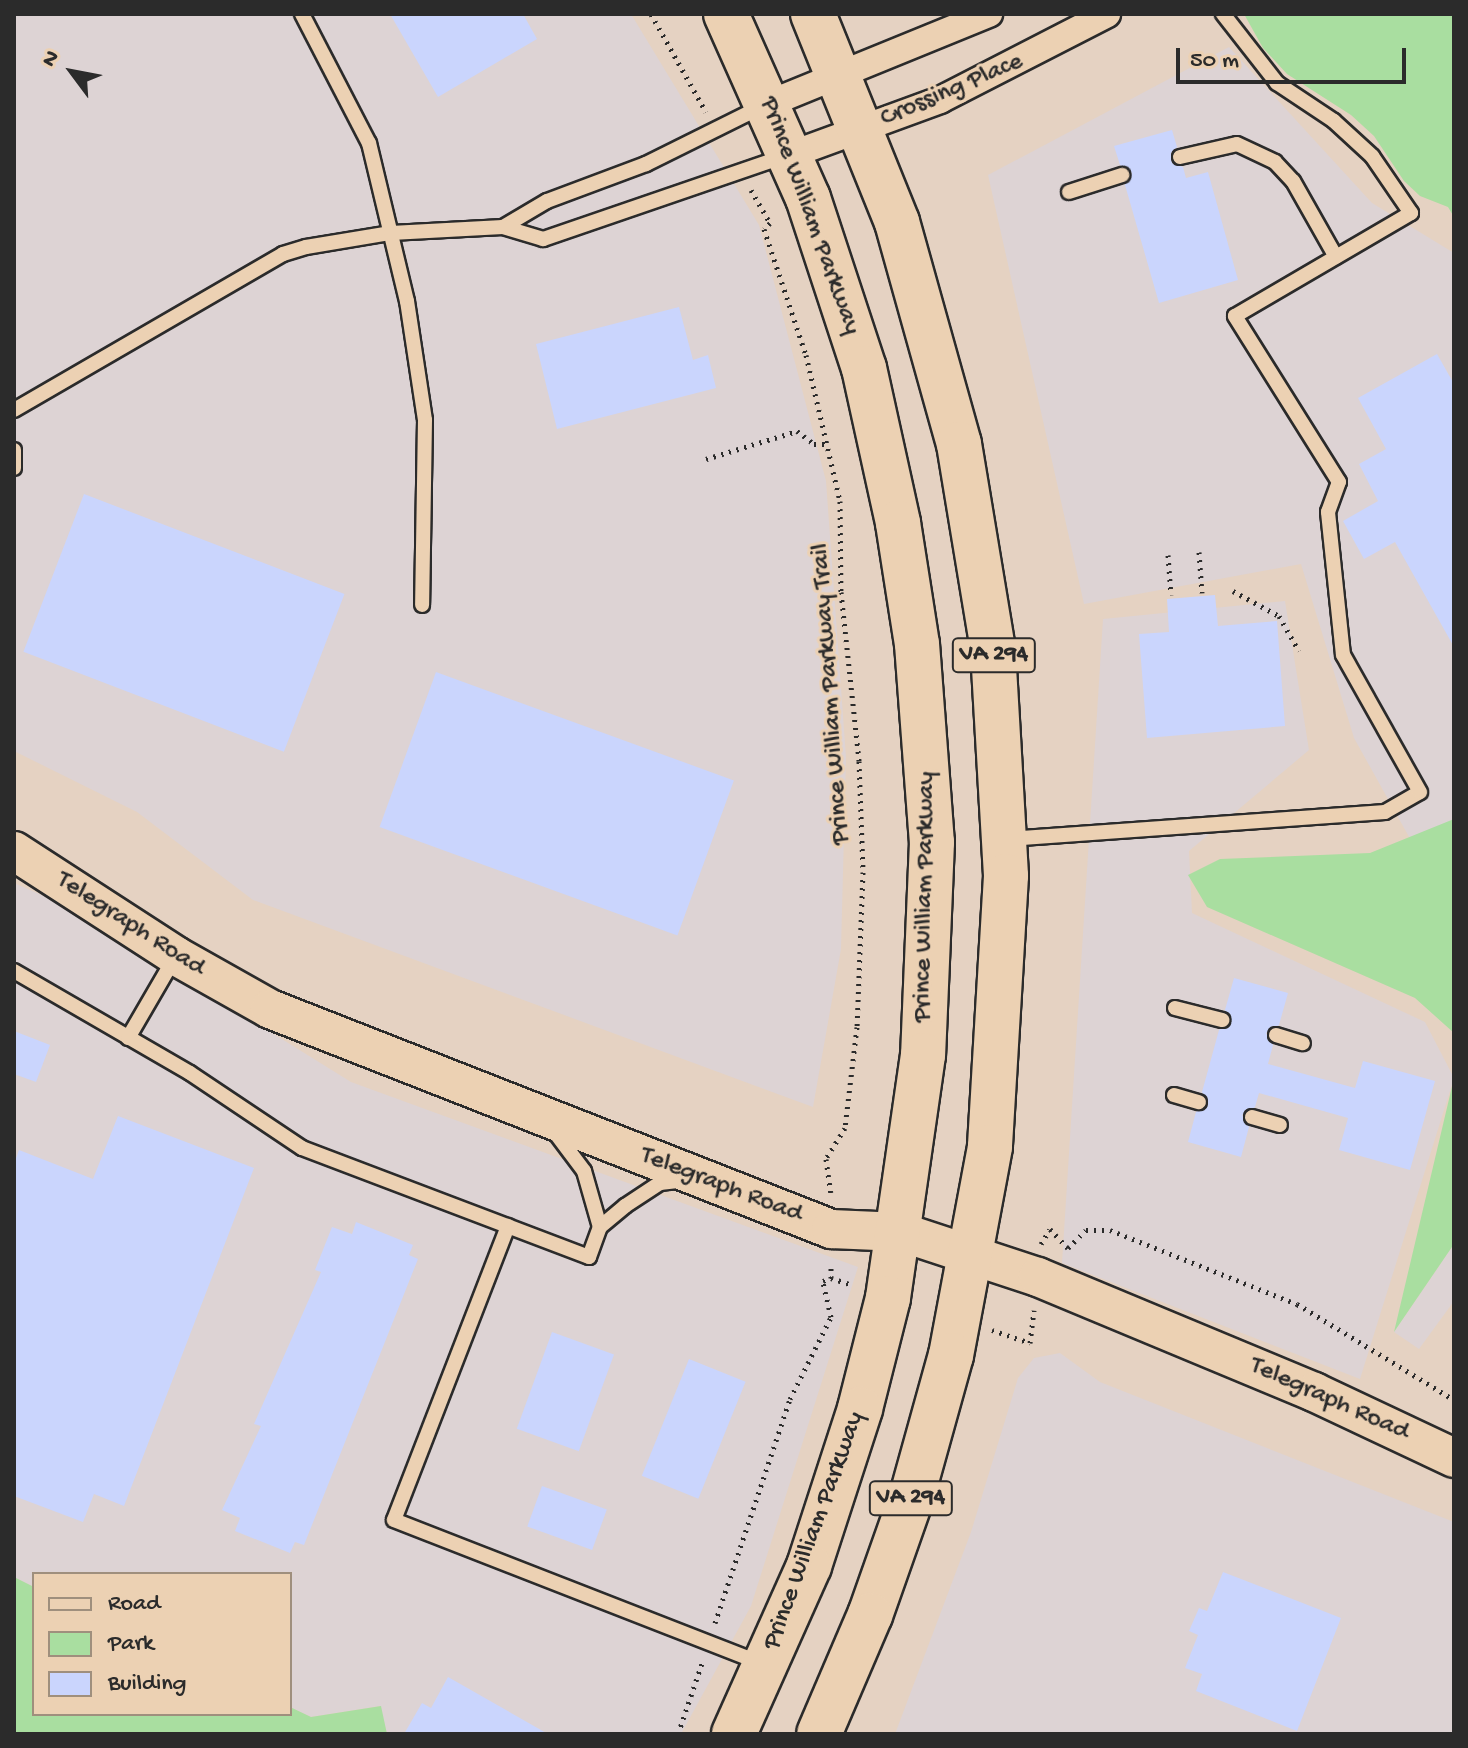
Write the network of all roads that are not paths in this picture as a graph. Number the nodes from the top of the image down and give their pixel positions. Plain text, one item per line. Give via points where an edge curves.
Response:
1 (302, 14) edge
2 (726, 14) edge
3 (813, 14) edge
4 (989, 14) edge
5 (1107, 14) edge
6 (1223, 14) edge
7 (841, 76) junction
8 (768, 104) junction
9 (863, 129) junction
10 (790, 155) junction
11 (1180, 157) dead end
12 (1122, 175) dead end
13 (1069, 192) dead end
14 (503, 227) junction
15 (391, 233) junction
16 (1336, 257) junction
17 (14, 410) edge
18 (14, 450) edge
19 (14, 468) edge
20 (422, 605) dead end
21 (1005, 840) junction
22 (14, 851) edge
23 (176, 956) junction
24 (14, 971) edge
25 (1175, 1008) dead end
26 (1222, 1020) dead end
27 (1276, 1035) dead end
28 (128, 1038) junction
29 (1303, 1043) dead end
30 (1174, 1095) dead end
31 (1199, 1102) dead end
32 (527, 1111) junction
33 (1252, 1117) dead end
34 (1280, 1125) dead end
35 (701, 1179) junction
36 (508, 1226) junction
37 (600, 1227) junction
38 (901, 1232) junction
39 (972, 1253) junction
40 (1454, 1458) edge
41 (767, 1665) junction
42 (832, 1716) edge
43 (734, 1734) edge

1 - 15 lane via 369,143
2 - 8 highway, Prince William Parkway / VA 294
3 - 7 highway, VA 294
4 - 7 street
5 - 9 street, Crossing Place via 1003,72
6 - 16 lane via 1277,83 1334,121 1372,156 1411,213
7 - 8 street
7 - 9 highway, VA 294
8 - 10 highway, Prince William Parkway / VA 294
8 - 14 lane via 646,164 547,201
9 - 10 street, Crossing Place
9 - 21 highway, VA 294 via 931,330 959,444 993,650
10 - 14 lane via 543,239
10 - 38 highway, Prince William Parkway / VA 294 via 829,252 864,368 898,523 926,728 930,948
11 - 16 lane via 1237,144 1275,162 1293,181
12 - 13 lane
14 - 15 lane
15 - 17 lane via 283,254
15 - 20 lane via 425,420
16 - 21 lane via 1235,316 1339,482 1328,512 1343,655 1420,792 1385,812
18 - 19 lane
21 - 39 highway, VA 294 via 1000,1049
22 - 23 main road, Telegraph Road
23 - 28 lane
23 - 32 main road, Telegraph Road via 270,1009
24 - 28 lane
25 - 26 lane
27 - 29 lane
28 - 36 lane via 302,1148
30 - 31 lane
32 - 35 main road, Telegraph Road
32 - 37 lane via 577,1158
33 - 34 lane
35 - 37 lane via 660,1183
35 - 38 main road, Telegraph Road via 831,1229
36 - 37 lane via 589,1257
36 - 41 lane via 394,1520
38 - 39 main road, Telegraph Road
38 - 41 highway, Prince William Parkway / VA 294 via 860,1409 809,1566
39 - 40 main road, Telegraph Road via 1216,1350
39 - 42 highway, VA 294 via 951,1355 912,1496
41 - 43 highway, Prince William Parkway / VA 294

